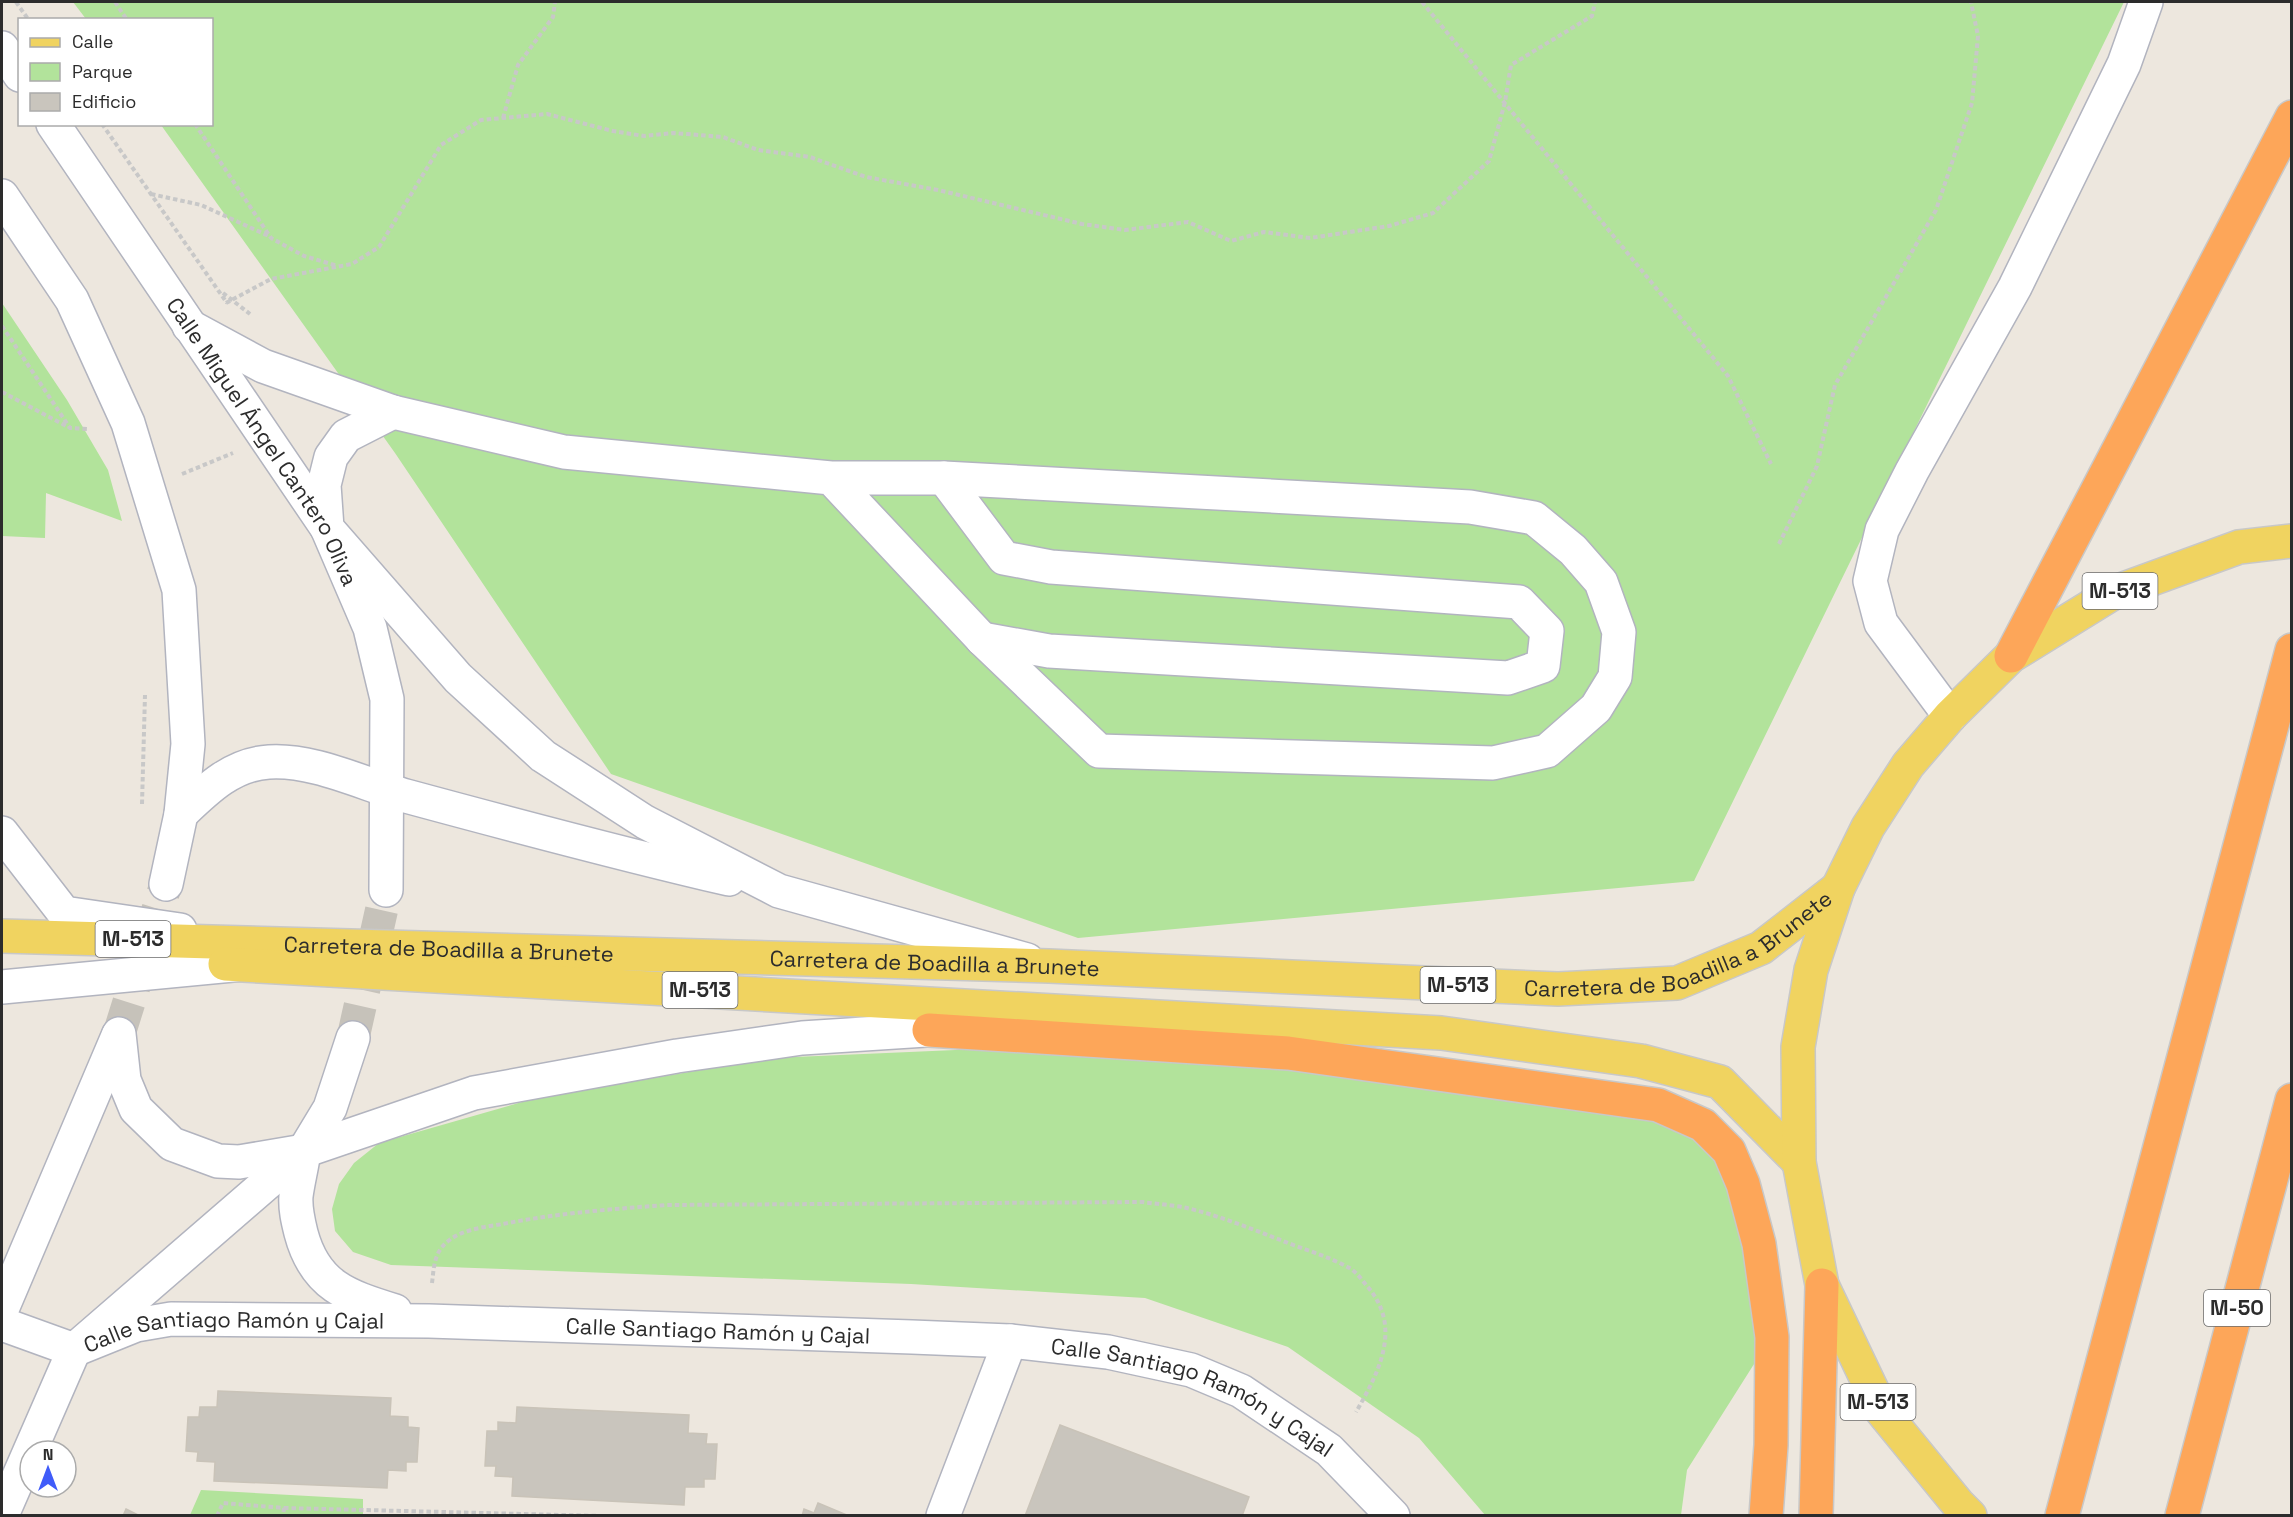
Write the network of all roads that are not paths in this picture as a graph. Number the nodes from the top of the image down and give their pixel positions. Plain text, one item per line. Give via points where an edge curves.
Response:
1 (2146, 2) edge
2 (2, 48) edge
3 (18, 72) edge
4 (2292, 117) edge
5 (54, 126) edge
6 (2, 196) edge
7 (189, 326) junction
8 (393, 412) junction
9 (831, 478) junction
10 (944, 478) junction
11 (327, 528) junction
12 (2292, 541) edge
13 (982, 639) junction
14 (2292, 650) edge
15 (2011, 656) junction
16 (1950, 716) junction
17 (387, 790) junction
18 (181, 814) junction
19 (2, 833) edge
20 (166, 884) tunnel mouth
21 (1838, 888) junction
22 (386, 890) tunnel mouth
23 (779, 891) junction
24 (2, 936) edge
25 (254, 953) junction
26 (2, 957) edge
27 (1049, 966) junction
28 (2, 987) edge
29 (1157, 1016) junction
30 (929, 1030) junction
31 (353, 1038) tunnel mouth
32 (2292, 1100) edge
33 (304, 1150) junction
34 (1799, 1162) junction
35 (1822, 1285) junction
36 (2, 1309) edge
37 (429, 1321) junction
38 (2, 1324) edge
39 (1011, 1341) junction
40 (74, 1350) junction
41 (1964, 1510) edge
42 (2, 1515) edge
43 (943, 1515) edge
44 (1393, 1515) edge
45 (1766, 1515) edge
46 (1816, 1515) edge
47 (2062, 1515) edge
48 (2182, 1515) edge

1 - 16 street via 2124,64 2015,287 1882,530 1870,581 1881,623
2 - 3 street
4 - 15 highway
5 - 7 street, Calle Miguel Ángel Cantero Oliva
6 - 18 street via 72,300 128,423 179,590 188,744
7 - 8 street via 263,366
7 - 11 street, Calle Miguel Ángel Cantero Oliva
8 - 9 street via 564,452
8 - 11 street via 346,436 331,457 324,485
9 - 10 street
9 - 13 street
10 - 13 street via 1004,558 1051,567 1519,602 1547,631 1543,666 1508,678 1049,651
10 - 13 street via 1470,507 1534,518 1574,550 1601,582 1619,632 1615,677 1596,708 1547,751 1493,764 1099,751
11 - 17 street, Calle Miguel Ángel Cantero Oliva via 370,628 387,699
11 - 23 street via 458,678 543,756 645,822
12 - 15 main road, M-513 via 2239,548 2113,593
14 - 47 highway
15 - 16 main road, M-513
16 - 21 main road, M-513 via 1908,765 1868,827
17 - 18 street via 295,763 267,762 233,771
17 - 22 street, Calle Miguel Ángel Cantero Oliva
17 - 23 street via 650,861
18 - 20 street
19 - 25 street via 64,913
21 - 27 main road, Carretera de Boadilla a Brunete / M-513 via 1761,948 1677,983 1558,989
21 - 34 main road, M-513 via 1811,970 1798,1047
23 - 27 street
24 - 25 main road, Carretera de Boadilla a Brunete / M-513
25 - 26 main road, Carretera de Boadilla a Brunete / M-513
25 - 27 main road, Carretera de Boadilla a Brunete / M-513
25 - 28 street
25 - 29 main road, Carretera de Boadilla a Brunete / M-513
29 - 30 street
29 - 34 main road, Carretera de Boadilla a Brunete / M-513 via 1441,1033 1641,1061 1720,1083
30 - 33 street via 802,1038 474,1093
30 - 45 highway via 1288,1053 1658,1105 1703,1125 1729,1151 1743,1184 1759,1244 1772,1337
31 - 33 street via 330,1108
32 - 48 highway, M-50
33 - 36 street via 239,1162 218,1161 172,1144 136,1109 124,1080 119,1034
33 - 37 street via 296,1198 297,1219 304,1246 319,1274 357,1299
33 - 40 street
34 - 35 main road, M-513
35 - 41 main road, M-513 via 1882,1412
35 - 46 highway
37 - 39 street, Calle Santiago Ramón y Cajal
37 - 40 street, Calle Santiago Ramón y Cajal via 171,1319 135,1325
38 - 40 street, Calle Santiago Ramón y Cajal
39 - 43 street
39 - 44 street, Calle Santiago Ramón y Cajal via 1108,1352 1191,1371 1241,1391 1329,1450
40 - 42 street

